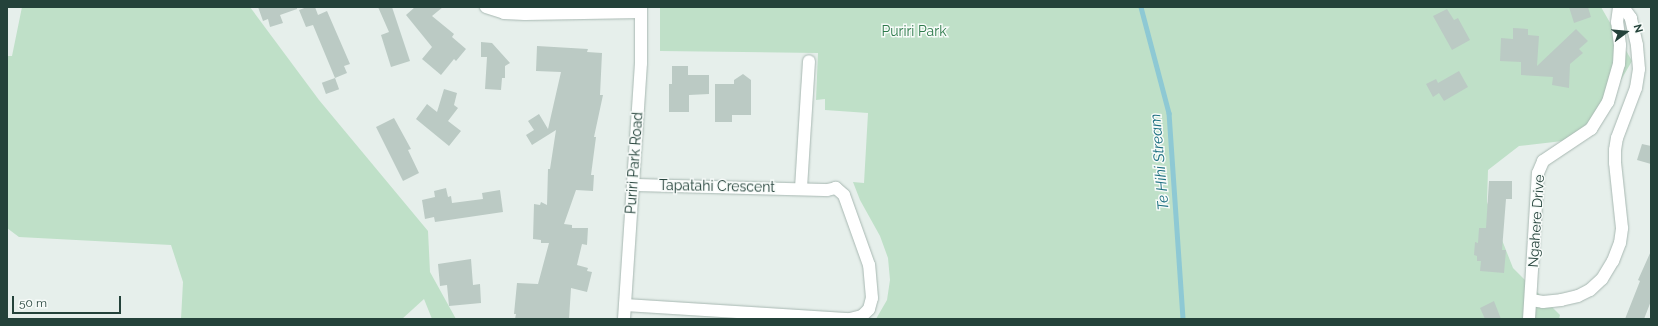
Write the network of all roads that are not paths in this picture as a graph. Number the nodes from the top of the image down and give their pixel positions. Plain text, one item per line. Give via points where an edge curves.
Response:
1 (486, 7) edge
2 (1619, 7) edge
3 (1623, 7) edge
4 (641, 10) edge
5 (810, 61) dead end
6 (633, 185) junction
7 (801, 188) junction
8 (1531, 300) junction
9 (624, 305) junction
10 (624, 319) edge
11 (1528, 319) edge

1 - 4 street via 504,13 525,14
2 - 8 street, Ngahere Drive via 1619,64 1608,102 1591,129 1543,161 1538,172
3 - 8 street via 1631,18 1639,69 1636,88 1615,150 1622,228 1620,243 1602,279 1590,290 1561,300
4 - 6 street, Puriri Park Road via 641,63
5 - 7 street
6 - 7 street, Tapatahi Crescent
6 - 9 street, Puriri Park Road
7 - 9 street, Tapatahi Crescent via 836,188 844,195 869,265 872,298 869,309 862,316 850,318
8 - 11 street, Ngahere Drive
9 - 10 street, Puriri Park Road

